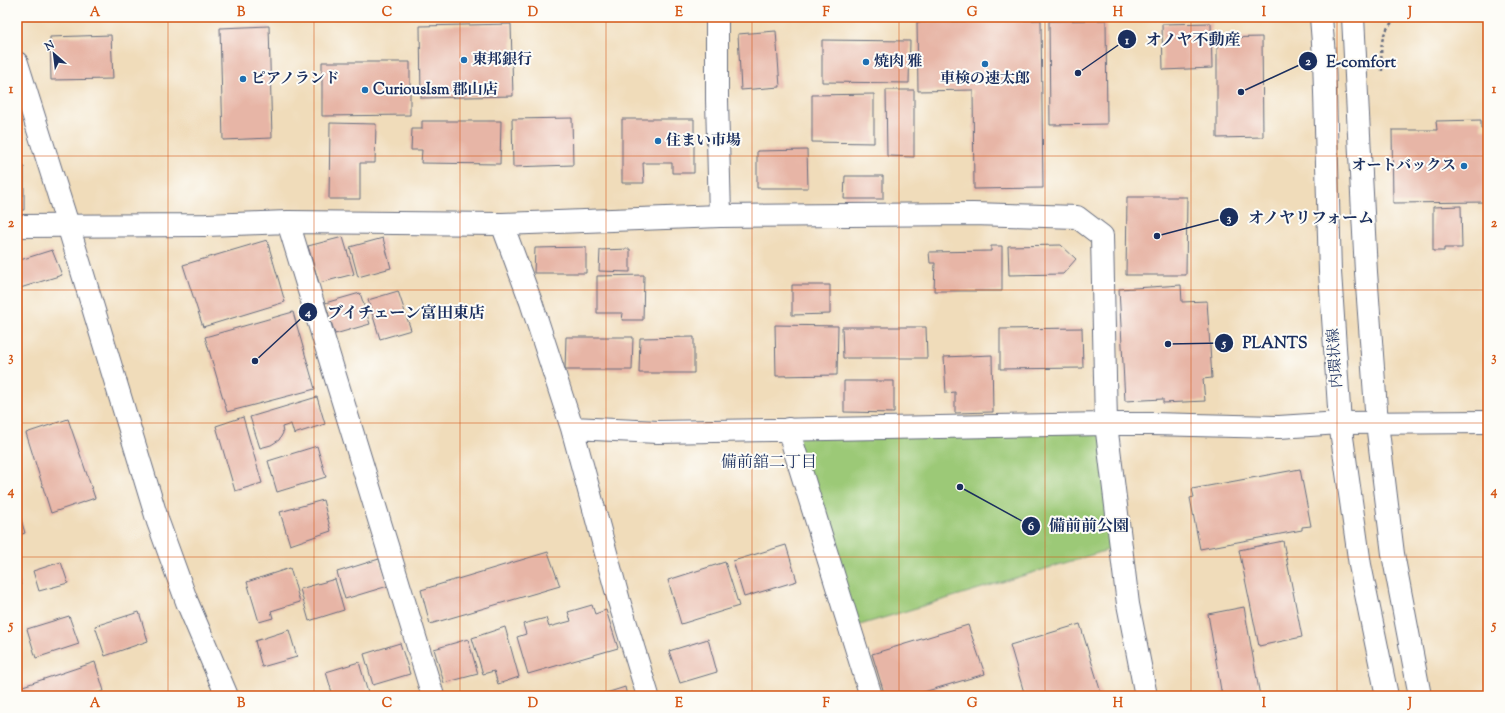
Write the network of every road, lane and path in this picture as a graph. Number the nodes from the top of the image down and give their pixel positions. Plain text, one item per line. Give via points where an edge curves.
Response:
1 (717, 17) edge
2 (1321, 17) edge
3 (1354, 17) edge
4 (1398, 17) edge
5 (1381, 52) dead end
6 (17, 63) edge
7 (720, 216) junction
8 (288, 222) junction
9 (502, 224) junction
10 (68, 225) junction
11 (17, 226) edge
12 (1488, 422) edge
13 (1340, 423) junction
14 (1377, 423) junction
15 (1106, 424) junction
16 (572, 428) junction
17 (788, 429) junction
18 (227, 696) edge
19 (433, 696) edge
20 (648, 696) edge
21 (871, 696) edge
22 (1146, 696) edge
23 (1387, 696) edge
24 (1420, 696) edge

1 - 7 street
2 - 13 street, 内環状線 via 1330,272
3 - 14 street via 1366,272
4 - 5 path via 1384,32
6 - 10 street
7 - 9 street
7 - 15 street via 973,214 1077,217 1102,236
8 - 9 street
8 - 10 street
8 - 19 street
9 - 16 street via 531,302
10 - 11 street
10 - 18 street via 158,522 187,602
12 - 14 street
13 - 14 street
13 - 15 street via 1279,427
13 - 23 street, 内環状線 via 1360,565
14 - 24 street via 1393,554
15 - 17 street
15 - 22 street via 1128,604
16 - 17 street via 658,432
16 - 20 street
17 - 21 street

